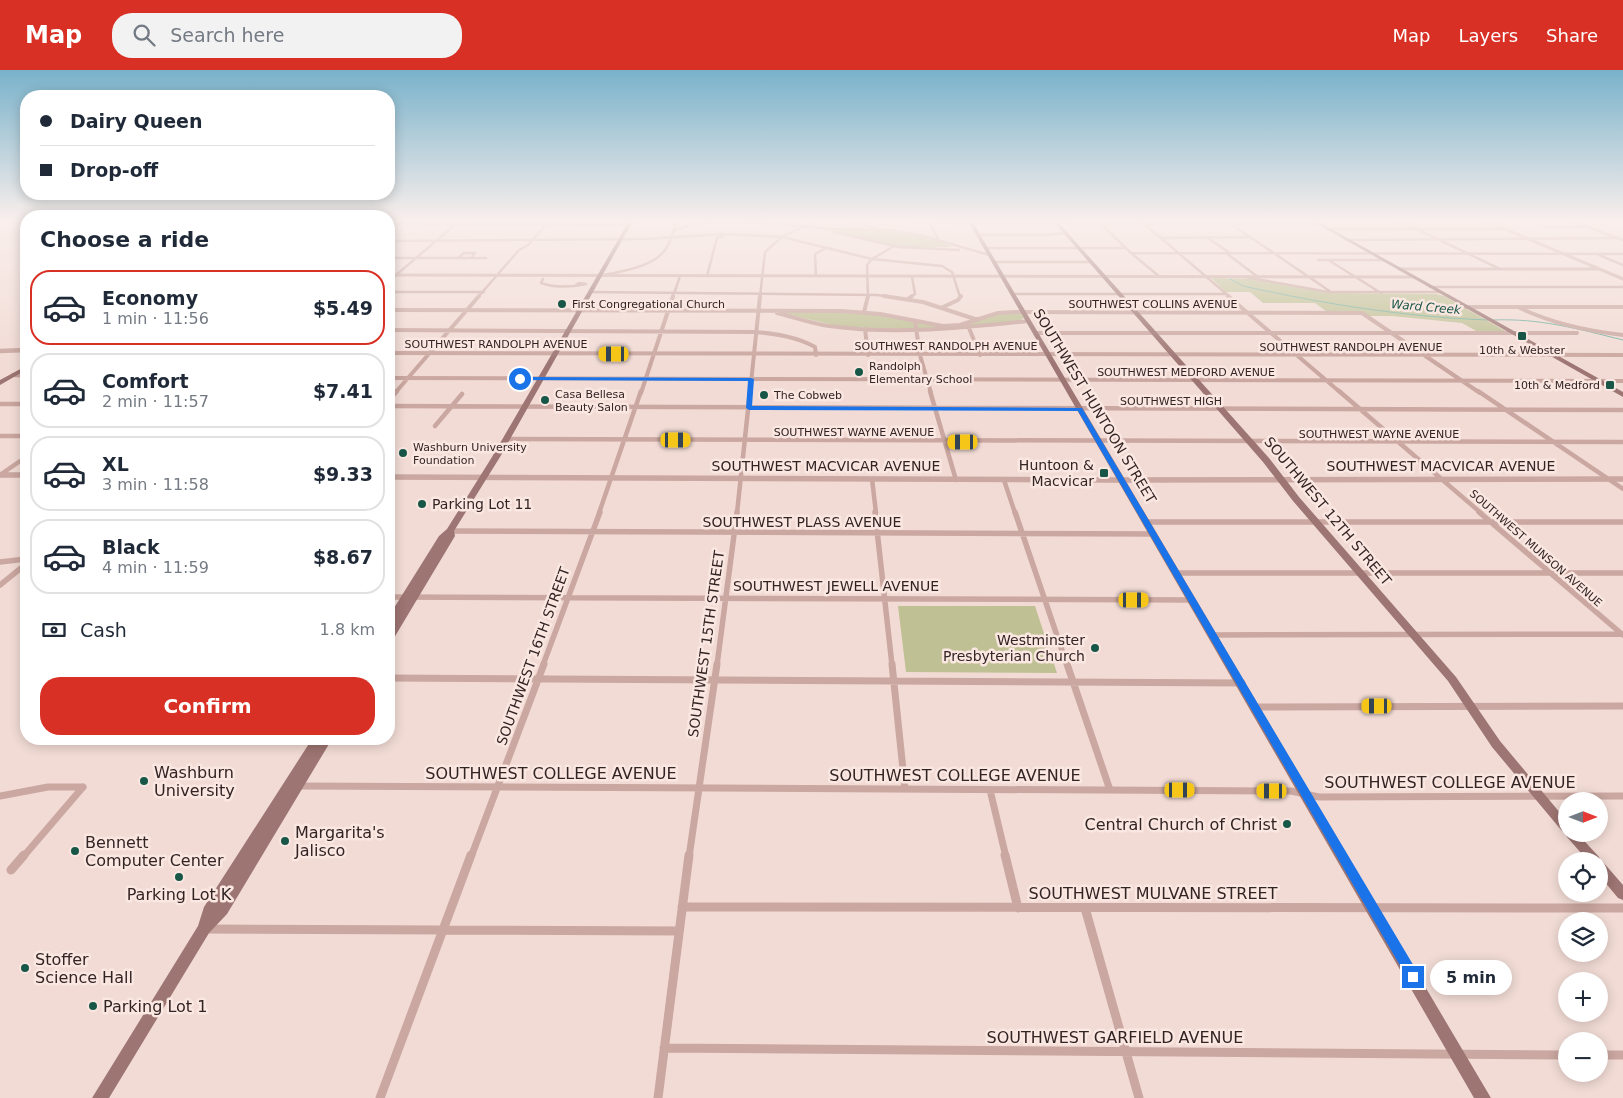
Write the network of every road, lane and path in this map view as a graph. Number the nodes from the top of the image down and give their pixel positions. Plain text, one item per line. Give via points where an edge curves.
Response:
1 (402, 269) edge
2 (503, 269) edge
3 (604, 269) edge
4 (623, 269) edge
5 (709, 269) edge
6 (763, 269) edge
7 (816, 269) edge
8 (866, 269) edge
9 (949, 269) edge
10 (997, 269) edge
11 (1098, 269) edge
12 (1151, 269) edge
13 (1198, 269) edge
14 (1248, 269) edge
15 (1298, 269) edge
16 (1344, 269) edge
17 (1399, 269) joint
18 (1500, 269) joint
19 (1600, 269) joint
20 (395, 275) joint
21 (497, 276) junction
22 (600, 276) junction
23 (680, 276) junction
24 (707, 276) junction
25 (762, 276) junction
26 (816, 276) junction
27 (867, 277) junction
28 (912, 277) junction
29 (955, 277) junction
30 (1002, 277) junction
31 (1105, 277) junction
32 (1160, 277) junction
33 (1207, 277) junction
34 (1245, 277) junction
35 (1258, 277) junction
36 (1310, 277) junction
37 (1357, 277) junction
38 (544, 278) junction
39 (1414, 278) junction
40 (1623, 278) edge
41 (576, 285) dead end
42 (1430, 287) junction
43 (1623, 287) edge
44 (395, 292) edge
45 (484, 292) junction
46 (590, 292) junction
47 (1332, 292) junction
48 (1382, 292) junction
49 (1440, 292) junction
50 (675, 293) junction
51 (760, 293) junction
52 (868, 294) junction
53 (1012, 294) junction
54 (1119, 294) junction
55 (1226, 294) junction
56 (908, 299) junction
57 (1466, 307) junction
58 (1518, 307) junction
59 (1623, 307) edge
60 (941, 308) junction
61 (395, 310) edge
62 (468, 310) junction
63 (580, 310) junction
64 (668, 311) junction
65 (758, 311) junction
66 (768, 311) junction
67 (864, 312) junction
68 (1136, 312) junction
69 (1248, 312) junction
70 (1026, 317) junction
71 (978, 320) junction
72 (915, 321) junction
73 (969, 328) junction
74 (864, 329) junction
75 (395, 330) edge
76 (450, 330) junction
77 (915, 330) junction
78 (568, 331) junction
79 (661, 331) junction
80 (756, 332) junction
81 (1035, 333) junction
82 (1154, 333) junction
83 (1272, 333) junction
84 (1392, 333) junction
85 (1512, 333) junction
86 (1577, 333) dead end
87 (1623, 336) edge
88 (0, 350) edge
89 (20, 350) edge
90 (395, 353) edge
91 (430, 353) junction
92 (555, 353) junction
93 (653, 354) junction
94 (754, 354) junction
95 (868, 354) junction
96 (816, 355) junction
97 (920, 355) junction
98 (980, 355) junction
99 (1048, 355) junction
100 (1623, 355) edge
101 (1174, 356) junction
102 (1298, 356) junction
103 (1425, 356) junction
104 (1552, 356) junction
105 (20, 371) edge
106 (13, 375) junction
107 (20, 376) edge
108 (395, 378) edge
109 (408, 378) junction
110 (541, 378) junction
111 (645, 379) junction
112 (751, 379) junction
113 (927, 380) junction
114 (1064, 381) junction
115 (1196, 381) junction
116 (1328, 381) junction
117 (1463, 381) junction
118 (1598, 381) junction
119 (1623, 381) edge
120 (0, 383) edge
121 (395, 393) edge
122 (462, 394) dead end
123 (1623, 395) edge
124 (0, 404) edge
125 (20, 404) edge
126 (395, 406) edge
127 (451, 407) junction
128 (524, 407) junction
129 (635, 407) junction
130 (749, 408) junction
131 (935, 409) junction
132 (1080, 410) junction
133 (1222, 410) junction
134 (1361, 410) junction
135 (1505, 410) junction
136 (1623, 410) edge
137 (435, 426) dead end
138 (0, 436) edge
139 (20, 436) edge
140 (506, 439) junction
141 (625, 440) junction
142 (745, 441) junction
143 (944, 442) junction
144 (1099, 442) junction
145 (1250, 442) junction
146 (1399, 442) junction
147 (1623, 442) edge
148 (1554, 443) junction
149 (20, 461) edge
150 (0, 475) edge
151 (20, 475) edge
152 (395, 476) edge
153 (484, 477) junction
154 (612, 478) junction
155 (741, 478) junction
156 (872, 479) junction
157 (1281, 479) junction
158 (1440, 479) junction
159 (1607, 479) junction
160 (1623, 479) edge
161 (956, 480) junction
162 (1004, 480) junction
163 (1122, 480) junction
164 (1623, 489) edge
165 (1147, 522) junction
166 (1316, 522) junction
167 (1490, 522) junction
168 (1623, 522) edge
169 (450, 531) junction
170 (592, 532) junction
171 (735, 532) junction
172 (878, 533) junction
173 (1022, 534) junction
174 (1154, 534) junction
175 (20, 560) edge
176 (0, 562) edge
177 (20, 569) edge
178 (1177, 573) junction
179 (1550, 573) junction
180 (1623, 573) edge
181 (1361, 574) junction
182 (0, 585) edge
183 (410, 596) junction
184 (395, 597) edge
185 (568, 598) junction
186 (726, 598) junction
187 (885, 599) junction
188 (1044, 600) junction
189 (1193, 600) junction
190 (395, 615) edge
191 (395, 626) edge
192 (1414, 634) junction
193 (1622, 634) edge
194 (1213, 635) junction
195 (395, 678) edge
196 (537, 680) junction
197 (714, 680) junction
198 (894, 681) junction
199 (1073, 682) junction
200 (1242, 683) junction
201 (1470, 706) junction
202 (1623, 706) edge
203 (1255, 707) junction
204 (314, 745) edge
205 (323, 745) edge
206 (293, 786) junction
207 (498, 786) junction
208 (699, 788) junction
209 (905, 789) junction
210 (990, 790) junction
211 (1110, 790) junction
212 (1307, 794) junction
213 (0, 796) edge
214 (1539, 796) junction
215 (1623, 796) edge
216 (1558, 819) edge
217 (1578, 842) edge
218 (1587, 852) edge
219 (11, 870) dead end
220 (1608, 876) edge
221 (1623, 894) edge
222 (682, 907) junction
223 (1018, 908) junction
224 (1085, 908) junction
225 (1623, 908) edge
226 (1373, 909) junction
227 (204, 929) junction
228 (444, 930) junction
229 (679, 931) junction
230 (664, 1048) junction
231 (1126, 1053) junction
232 (1458, 1054) junction
233 (1558, 1055) edge
234 (1608, 1055) edge
235 (1623, 1055) edge
236 (100, 1098) edge
237 (380, 1098) edge
238 (658, 1098) edge
239 (1139, 1098) edge
240 (1483, 1098) edge

1 - 20 street
2 - 21 street
3 - 22 main road
4 - 22 street
5 - 24 street
6 - 25 street, SOUTHWEST 15TH STREET
7 - 26 street
8 - 27 street
9 - 29 street
10 - 30 main road, SOUTHWEST HUNTOON STREET
11 - 31 main road, SOUTHWEST 12TH STREET
12 - 32 street
13 - 33 street, SOUTHWEST MUNSON AVENUE
14 - 35 street
15 - 36 street
16 - 37 street
17 - 18 street
17 - 39 main road
18 - 19 street
19 - 40 street
20 - 21 street
21 - 38 street
21 - 45 street
22 - 23 street
22 - 38 street
22 - 46 main road
23 - 24 street
23 - 50 street, SOUTHWEST 16TH STREET
24 - 25 street
25 - 26 street
25 - 51 street, SOUTHWEST 15TH STREET
26 - 27 street
27 - 28 street
27 - 52 street
28 - 29 street
28 - 56 street via 916,294
29 - 30 street
29 - 60 street via 961,297
30 - 31 street
30 - 53 main road, SOUTHWEST HUNTOON STREET
31 - 32 street
31 - 54 main road, SOUTHWEST 12TH STREET
32 - 33 street
33 - 34 street
33 - 55 street, SOUTHWEST MUNSON AVENUE
34 - 35 street
34 - 47 street
35 - 36 street
36 - 37 street
36 - 47 street
37 - 39 street
37 - 48 street
38 - 41 street via 541,282 546,285
39 - 42 main road
42 - 43 street
42 - 49 main road
44 - 45 street
45 - 62 street
46 - 50 street
46 - 63 main road
47 - 48 street
48 - 49 street
49 - 57 main road
50 - 51 street
50 - 64 street, SOUTHWEST 16TH STREET
51 - 52 street
51 - 65 street, SOUTHWEST 15TH STREET
52 - 56 street
52 - 67 street
53 - 54 street
53 - 70 main road, SOUTHWEST HUNTOON STREET
54 - 55 street
54 - 68 main road, SOUTHWEST 12TH STREET
55 - 69 street, SOUTHWEST MUNSON AVENUE
56 - 60 street
57 - 58 street
57 - 85 main road
58 - 59 street
58 - 87 street via 1545,320
60 - 71 street
61 - 62 street, SOUTHWEST COLLINS AVENUE
62 - 63 street, SOUTHWEST COLLINS AVENUE
62 - 76 street
63 - 64 street, SOUTHWEST COLLINS AVENUE
63 - 78 main road
64 - 65 street, SOUTHWEST COLLINS AVENUE
64 - 79 street, SOUTHWEST 16TH STREET
65 - 66 street, SOUTHWEST COLLINS AVENUE
65 - 80 street, SOUTHWEST 15TH STREET
66 - 67 street, SOUTHWEST COLLINS AVENUE
66 - 74 street, SOUTHWEST COLLINS AVENUE via 835,328
67 - 72 street, SOUTHWEST COLLINS AVENUE
68 - 69 street, SOUTHWEST COLLINS AVENUE
68 - 70 street, SOUTHWEST COLLINS AVENUE
68 - 82 main road, SOUTHWEST 12TH STREET
69 - 83 street, SOUTHWEST MUNSON AVENUE
69 - 84 street, SOUTHWEST COLLINS AVENUE via 1360,313
70 - 71 street, SOUTHWEST COLLINS AVENUE via 1001,312
70 - 73 street, SOUTHWEST COLLINS AVENUE
70 - 81 main road, SOUTHWEST HUNTOON STREET
71 - 72 street, SOUTHWEST COLLINS AVENUE via 950,326
72 - 77 street
73 - 77 street, SOUTHWEST COLLINS AVENUE
73 - 98 street
74 - 77 street, SOUTHWEST COLLINS AVENUE
74 - 95 street
75 - 76 street
76 - 78 street
76 - 91 street
77 - 97 street
78 - 79 street
78 - 92 main road
79 - 80 street
79 - 93 street, SOUTHWEST 16TH STREET
80 - 94 street, SOUTHWEST 15TH STREET
80 - 96 street via 806,343 815,347
81 - 82 street
81 - 99 main road, SOUTHWEST HUNTOON STREET
82 - 83 street
82 - 101 main road, SOUTHWEST 12TH STREET
83 - 84 street
83 - 102 street, SOUTHWEST MUNSON AVENUE
84 - 85 street
84 - 103 street
85 - 86 street
85 - 104 main road
88 - 89 street
90 - 91 street, SOUTHWEST RANDOLPH AVENUE
91 - 92 street, SOUTHWEST RANDOLPH AVENUE
91 - 109 street
92 - 93 street, SOUTHWEST RANDOLPH AVENUE
92 - 110 main road
93 - 94 street, SOUTHWEST RANDOLPH AVENUE
93 - 111 street, SOUTHWEST 16TH STREET
94 - 96 street, SOUTHWEST RANDOLPH AVENUE
94 - 112 street, SOUTHWEST 15TH STREET
95 - 96 street, SOUTHWEST RANDOLPH AVENUE
95 - 97 street, SOUTHWEST RANDOLPH AVENUE
97 - 98 street, SOUTHWEST RANDOLPH AVENUE
97 - 113 street
98 - 99 street, SOUTHWEST RANDOLPH AVENUE
99 - 101 street, SOUTHWEST RANDOLPH AVENUE
99 - 114 main road, SOUTHWEST HUNTOON STREET
100 - 104 street, SOUTHWEST RANDOLPH AVENUE
101 - 102 street, SOUTHWEST RANDOLPH AVENUE
101 - 115 main road, SOUTHWEST 12TH STREET
102 - 103 street, SOUTHWEST RANDOLPH AVENUE
102 - 116 street, SOUTHWEST MUNSON AVENUE
103 - 104 street, SOUTHWEST RANDOLPH AVENUE
103 - 117 street
104 - 118 main road
105 - 106 main road
106 - 107 street
106 - 120 main road
108 - 109 street, SOUTHWEST MEDFORD AVENUE
109 - 110 street, SOUTHWEST MEDFORD AVENUE
109 - 121 street
110 - 111 street, SOUTHWEST MEDFORD AVENUE
110 - 128 main road
111 - 112 street, SOUTHWEST MEDFORD AVENUE
111 - 129 street, SOUTHWEST 16TH STREET
112 - 113 street, SOUTHWEST MEDFORD AVENUE
112 - 130 street, SOUTHWEST 15TH STREET
113 - 114 street, SOUTHWEST MEDFORD AVENUE
113 - 131 street
114 - 115 street, SOUTHWEST MEDFORD AVENUE
114 - 132 main road, SOUTHWEST HUNTOON STREET
115 - 116 street, SOUTHWEST MEDFORD AVENUE
115 - 133 main road, SOUTHWEST 12TH STREET
116 - 117 street, SOUTHWEST MEDFORD AVENUE
116 - 134 street, SOUTHWEST MUNSON AVENUE
117 - 118 street, SOUTHWEST MEDFORD AVENUE
117 - 135 street
118 - 119 street, SOUTHWEST MEDFORD AVENUE
118 - 123 main road
122 - 127 street
124 - 125 street
126 - 127 street, SOUTHWEST HIGH
127 - 128 street, SOUTHWEST HIGH
127 - 137 street
128 - 129 street, SOUTHWEST HIGH
128 - 140 main road
129 - 130 street, SOUTHWEST HIGH
129 - 141 street, SOUTHWEST 16TH STREET
130 - 131 street, SOUTHWEST HIGH
130 - 142 street, SOUTHWEST 15TH STREET
131 - 132 street, SOUTHWEST HIGH
131 - 143 street
132 - 133 street, SOUTHWEST HIGH
132 - 144 main road, SOUTHWEST HUNTOON STREET
133 - 134 street, SOUTHWEST HIGH
133 - 145 main road, SOUTHWEST 12TH STREET
134 - 135 street, SOUTHWEST HIGH
134 - 146 street, SOUTHWEST MUNSON AVENUE
135 - 136 street, SOUTHWEST HIGH
135 - 148 street
138 - 139 street
140 - 141 street, SOUTHWEST WAYNE AVENUE
140 - 153 main road
141 - 142 street, SOUTHWEST WAYNE AVENUE
141 - 154 street, SOUTHWEST 16TH STREET
142 - 143 street, SOUTHWEST WAYNE AVENUE
142 - 155 street, SOUTHWEST 15TH STREET
143 - 144 street, SOUTHWEST WAYNE AVENUE
143 - 161 street
144 - 145 street, SOUTHWEST WAYNE AVENUE
144 - 163 main road, SOUTHWEST HUNTOON STREET
145 - 146 street, SOUTHWEST WAYNE AVENUE
145 - 157 main road, SOUTHWEST 12TH STREET
146 - 148 street, SOUTHWEST WAYNE AVENUE
146 - 158 street, SOUTHWEST MUNSON AVENUE
147 - 148 street, SOUTHWEST WAYNE AVENUE
148 - 159 street
149 - 150 street
150 - 151 street
152 - 153 street, SOUTHWEST MACVICAR AVENUE
153 - 154 street, SOUTHWEST MACVICAR AVENUE
153 - 169 main road
154 - 155 street, SOUTHWEST MACVICAR AVENUE
154 - 170 street, SOUTHWEST 16TH STREET
155 - 156 street, SOUTHWEST MACVICAR AVENUE
155 - 171 street, SOUTHWEST 15TH STREET
156 - 161 street, SOUTHWEST MACVICAR AVENUE
156 - 172 street
157 - 158 street, SOUTHWEST MACVICAR AVENUE
157 - 163 street, SOUTHWEST MACVICAR AVENUE
157 - 166 main road, SOUTHWEST 12TH STREET
158 - 159 street, SOUTHWEST MACVICAR AVENUE
158 - 167 street, SOUTHWEST MUNSON AVENUE
159 - 160 street, SOUTHWEST MACVICAR AVENUE
159 - 164 street
161 - 162 street, SOUTHWEST MACVICAR AVENUE
162 - 163 street, SOUTHWEST MACVICAR AVENUE
162 - 173 street
163 - 165 main road, SOUTHWEST HUNTOON STREET
165 - 166 street
165 - 174 main road, SOUTHWEST HUNTOON STREET
166 - 167 street
166 - 181 main road, SOUTHWEST 12TH STREET
167 - 168 street
167 - 179 street, SOUTHWEST MUNSON AVENUE
169 - 170 street, SOUTHWEST PLASS AVENUE
169 - 183 main road via 451,536
170 - 171 street, SOUTHWEST PLASS AVENUE
170 - 185 street, SOUTHWEST 16TH STREET
171 - 172 street, SOUTHWEST PLASS AVENUE
171 - 186 street, SOUTHWEST 15TH STREET
172 - 173 street, SOUTHWEST PLASS AVENUE
172 - 187 street
173 - 174 street, SOUTHWEST PLASS AVENUE
173 - 188 street
174 - 178 main road, SOUTHWEST HUNTOON STREET
175 - 176 street
177 - 182 street
178 - 181 street
178 - 189 main road, SOUTHWEST HUNTOON STREET
179 - 180 street
179 - 181 street
179 - 193 street, SOUTHWEST MUNSON AVENUE
181 - 192 main road, SOUTHWEST 12TH STREET
183 - 184 street, SOUTHWEST JEWELL AVENUE
183 - 185 street, SOUTHWEST JEWELL AVENUE
183 - 190 main road
183 - 191 main road
185 - 186 street, SOUTHWEST JEWELL AVENUE
185 - 196 street, SOUTHWEST 16TH STREET
186 - 187 street, SOUTHWEST JEWELL AVENUE
186 - 197 street, SOUTHWEST 15TH STREET
187 - 188 street, SOUTHWEST JEWELL AVENUE
187 - 198 street
188 - 189 street, SOUTHWEST JEWELL AVENUE
188 - 199 street
189 - 194 main road, SOUTHWEST HUNTOON STREET
192 - 193 street
192 - 194 street
192 - 201 main road, SOUTHWEST 12TH STREET
194 - 200 main road, SOUTHWEST HUNTOON STREET
195 - 196 street
196 - 197 street
196 - 207 street, SOUTHWEST 16TH STREET
197 - 198 street
197 - 208 street, SOUTHWEST 15TH STREET
198 - 199 street
198 - 209 street
199 - 200 street
199 - 211 street
200 - 203 main road, SOUTHWEST HUNTOON STREET
201 - 202 street
201 - 203 street
201 - 214 main road, SOUTHWEST 12TH STREET
203 - 212 main road, SOUTHWEST HUNTOON STREET
204 - 206 main road
205 - 206 main road
206 - 207 street, SOUTHWEST COLLEGE AVENUE
206 - 227 main road via 222,910
207 - 208 street, SOUTHWEST COLLEGE AVENUE
207 - 228 street, SOUTHWEST 16TH STREET
208 - 209 street, SOUTHWEST COLLEGE AVENUE
208 - 222 street, SOUTHWEST 15TH STREET
209 - 210 street, SOUTHWEST COLLEGE AVENUE
210 - 211 street, SOUTHWEST COLLEGE AVENUE
210 - 223 street
211 - 212 street, SOUTHWEST COLLEGE AVENUE via 1291,791
212 - 214 street, SOUTHWEST COLLEGE AVENUE via 1319,797
212 - 226 main road, SOUTHWEST HUNTOON STREET
213 - 219 street via 48,787 83,787
214 - 215 street, SOUTHWEST COLLEGE AVENUE
214 - 216 main road, SOUTHWEST 12TH STREET
217 - 218 main road
220 - 221 main road
222 - 223 street, SOUTHWEST MULVANE STREET
222 - 229 street, SOUTHWEST 15TH STREET
223 - 224 street, SOUTHWEST MULVANE STREET
224 - 226 street, SOUTHWEST MULVANE STREET
224 - 231 street
225 - 226 street, SOUTHWEST MULVANE STREET
226 - 232 main road, SOUTHWEST HUNTOON STREET
227 - 228 street
227 - 236 main road
228 - 229 street
228 - 237 street, SOUTHWEST 16TH STREET
229 - 230 street, SOUTHWEST 15TH STREET
230 - 231 street, SOUTHWEST GARFIELD AVENUE
230 - 238 street, SOUTHWEST 15TH STREET
231 - 232 street, SOUTHWEST GARFIELD AVENUE
231 - 239 street
232 - 233 street, SOUTHWEST GARFIELD AVENUE
232 - 240 main road, SOUTHWEST HUNTOON STREET
234 - 235 street

